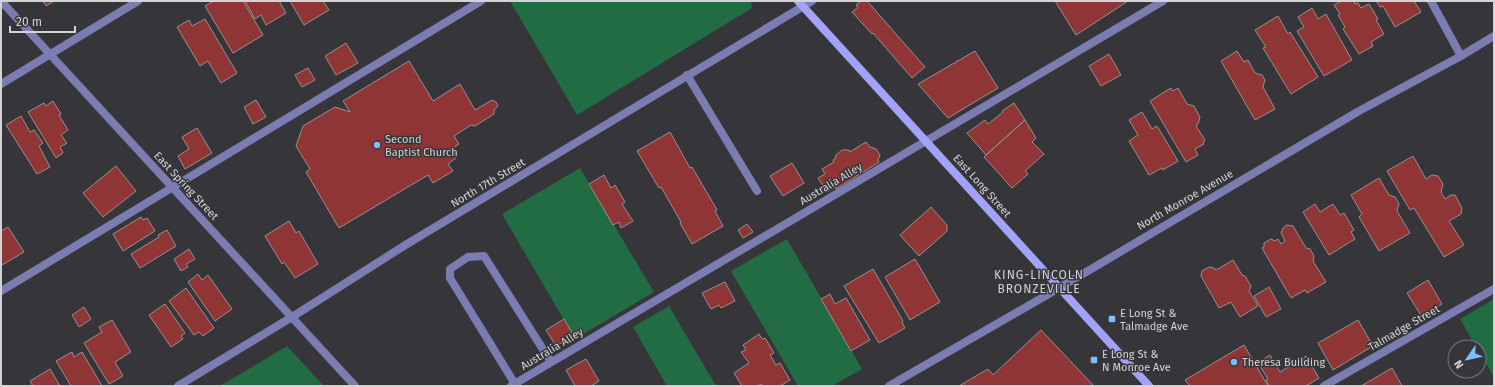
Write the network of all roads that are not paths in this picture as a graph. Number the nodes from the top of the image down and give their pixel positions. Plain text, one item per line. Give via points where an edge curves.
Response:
1 (1, 1) edge
2 (138, 1) edge
3 (481, 1) edge
4 (812, 1) edge
5 (1163, 1) edge
6 (1430, 1) edge
7 (800, 4) edge
8 (1494, 36) edge
9 (50, 55) junction
10 (1461, 56) junction
11 (687, 75) junction
12 (1, 84) edge
13 (926, 141) junction
14 (172, 188) junction
15 (757, 191) dead end
16 (1059, 288) junction
17 (1494, 289) edge
18 (1, 291) edge
19 (292, 317) junction
20 (551, 362) junction
21 (513, 385) edge
22 (178, 386) edge
23 (354, 386) edge
24 (889, 386) edge
25 (1149, 386) edge
26 (1324, 386) edge

1 - 9 street, East Spring Street
2 - 9 street
3 - 14 street
4 - 7 street, North 17th Street
5 - 13 street, Australia Alley
6 - 10 street
7 - 11 street, North 17th Street
7 - 13 street, East Long Street
8 - 10 street, North Monroe Avenue
9 - 12 street
9 - 14 street, East Spring Street
10 - 16 street, North Monroe Avenue via 1359,111
11 - 15 street
11 - 19 street, North 17th Street via 407,244
13 - 16 street, East Long Street
13 - 20 street, Australia Alley
14 - 18 street
14 - 19 street, East Spring Street
16 - 24 street, North Monroe Avenue
16 - 25 street, East Long Street
17 - 26 street, Talmadge Street
19 - 22 street, North 17th Street
19 - 23 street, East Spring Street
20 - 21 street, Australia Alley
20 - 21 street via 484,256 468,257 450,269 450,278

